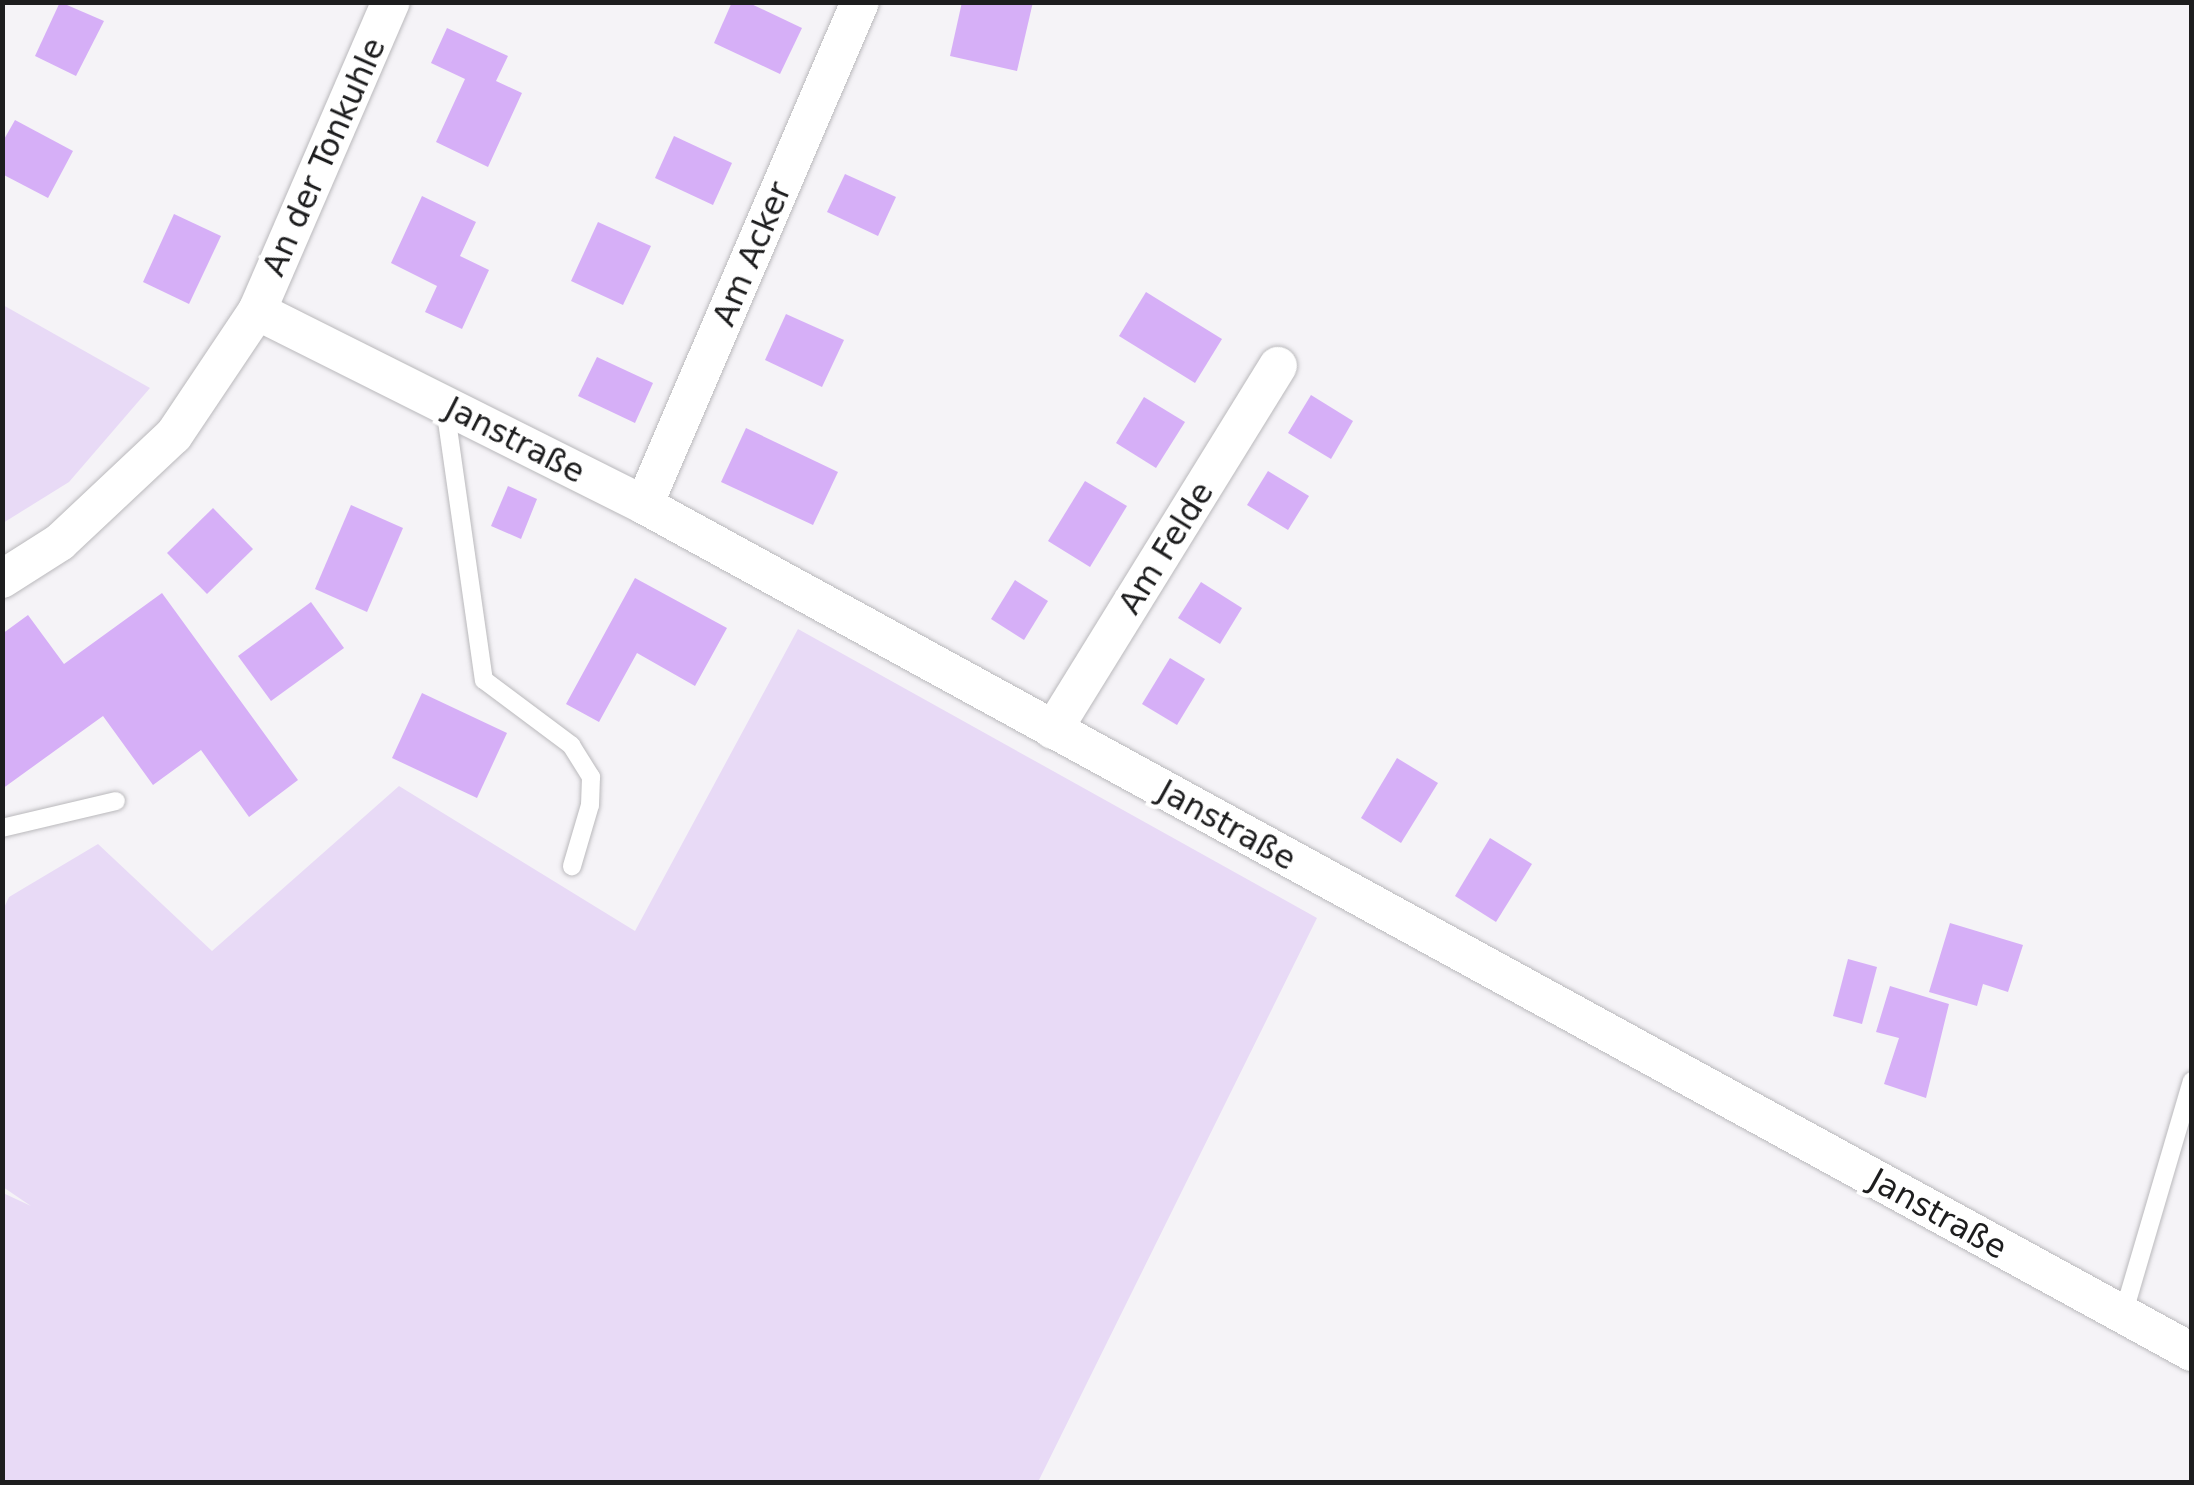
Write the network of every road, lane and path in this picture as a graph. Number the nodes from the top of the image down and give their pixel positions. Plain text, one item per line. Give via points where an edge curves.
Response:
1 (391, 2) edge
2 (860, 2) edge
3 (256, 312) junction
4 (1278, 366) dead end
5 (444, 405) junction
6 (644, 505) junction
7 (2, 578) edge
8 (1053, 730) junction
9 (116, 801) dead end
10 (2, 828) edge
11 (572, 866) dead end
12 (2192, 1081) edge
13 (2124, 1315) junction
14 (2192, 1352) edge

1 - 3 street, An der Tonkuhle
2 - 6 street, Am Acker
3 - 5 street, Janstraße
3 - 7 street, An der Tonkuhle via 174,435 60,542
4 - 8 street, Am Felde
5 - 6 street, Janstraße
5 - 11 lane via 484,680 571,745 591,776 590,805
6 - 8 street, Janstraße
8 - 13 street, Janstraße
9 - 10 lane
12 - 13 lane
13 - 14 street, Janstraße

